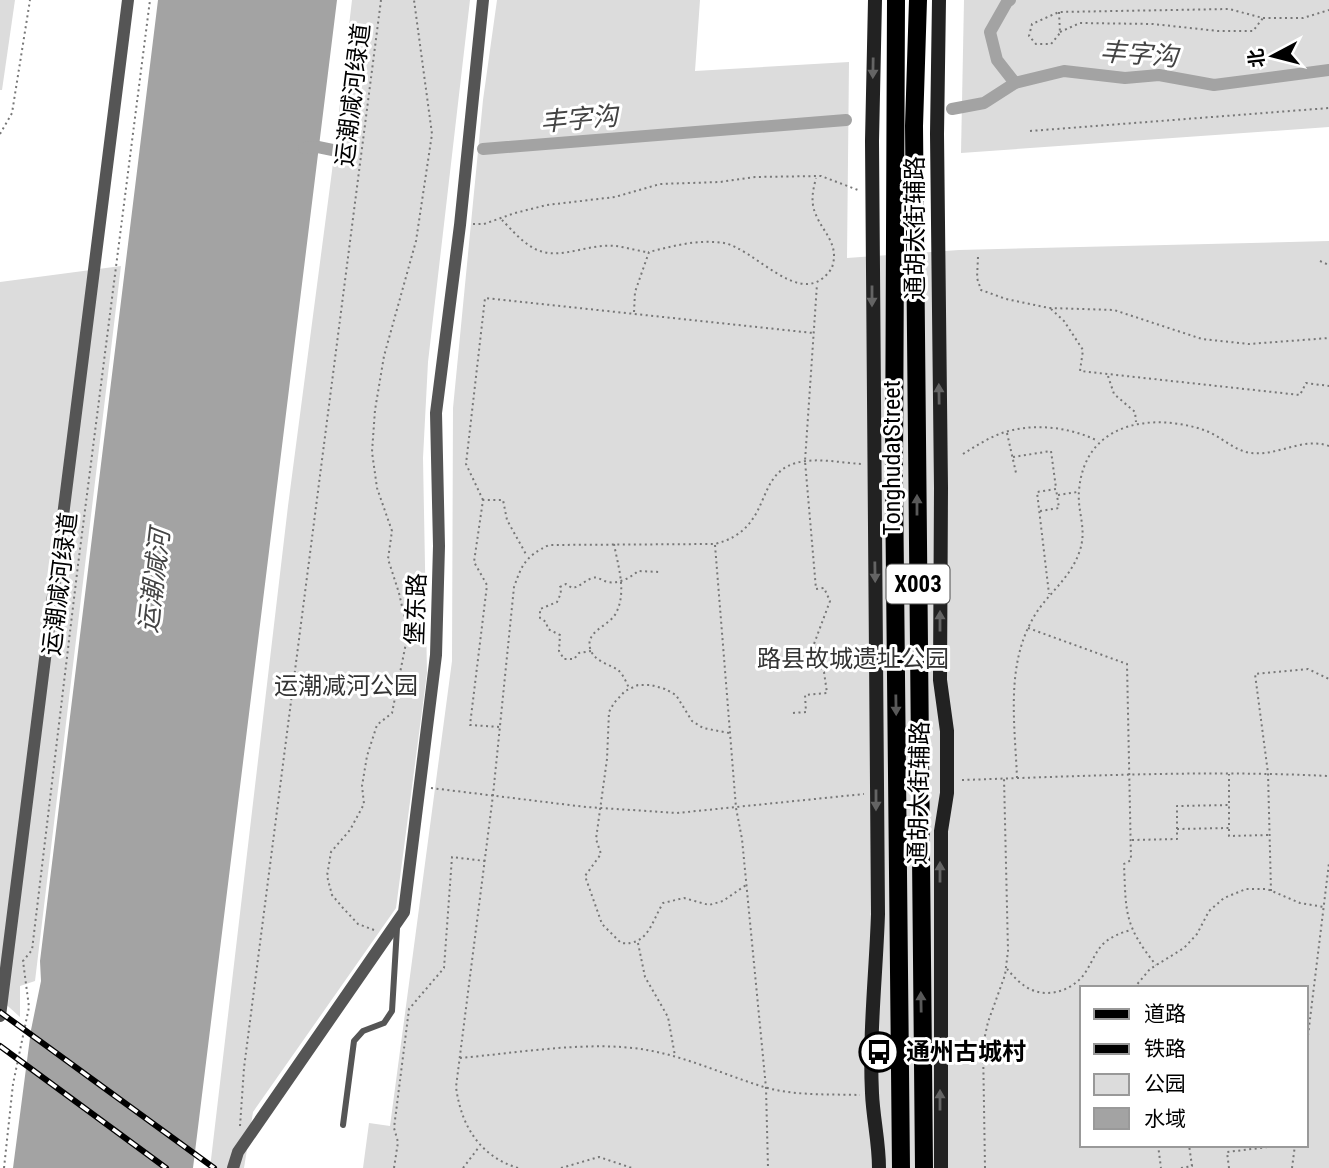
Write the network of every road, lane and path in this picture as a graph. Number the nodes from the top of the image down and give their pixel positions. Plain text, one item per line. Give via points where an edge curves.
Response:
1 (30, 0) edge
2 (128, 0) edge
3 (150, 0) edge
4 (381, 0) edge
5 (414, 0) edge
6 (483, 0) edge
7 (875, 0) edge
8 (896, 0) edge
9 (918, 0) edge
10 (939, 0) edge
11 (1329, 10) edge
12 (1059, 12) junction
13 (1263, 18) junction
14 (1059, 33) junction
15 (1329, 108) edge
16 (1030, 131) dead end
17 (0, 134) edge
18 (816, 177) junction
19 (862, 191) dead end
20 (500, 218) junction
21 (460, 225) junction
22 (649, 252) junction
23 (978, 257) dead end
24 (1320, 261) dead end
25 (1329, 265) edge
26 (817, 284) junction
27 (1049, 308) junction
28 (634, 314) junction
29 (813, 333) junction
30 (1329, 338) edge
31 (1108, 374) junction
32 (1329, 386) edge
33 (1136, 423) junction
34 (1006, 432) junction
35 (1099, 442) junction
36 (1329, 446) edge
37 (963, 453) dead end
38 (1013, 457) junction
39 (805, 461) junction
40 (873, 464) junction
41 (1016, 473) dead end
42 (1056, 489) junction
43 (1078, 492) junction
44 (1057, 495) junction
45 (483, 500) junction
46 (1040, 511) junction
47 (614, 544) junction
48 (715, 544) junction
49 (528, 558) junction
50 (659, 572) dead end
51 (620, 581) junction
52 (1049, 595) junction
53 (1028, 628) junction
54 (591, 651) junction
55 (1329, 678) edge
56 (630, 689) junction
57 (793, 713) dead end
58 (500, 727) junction
59 (730, 733) junction
60 (1229, 772) junction
61 (1268, 773) junction
62 (1128, 774) junction
63 (1329, 776) edge
64 (1017, 778) junction
65 (1004, 779) junction
66 (954, 780) dead end
67 (420, 787) junction
68 (865, 794) dead end
69 (493, 795) junction
70 (1229, 805) junction
71 (600, 808) junction
72 (736, 808) junction
73 (1229, 828) junction
74 (1177, 829) junction
75 (1269, 835) junction
76 (1131, 840) junction
77 (485, 861) junction
78 (1329, 863) edge
79 (746, 885) junction
80 (1271, 891) junction
81 (1324, 908) junction
82 (397, 923) junction
83 (1132, 929) junction
84 (388, 935) junction
85 (638, 942) junction
86 (1156, 965) junction
87 (1006, 969) junction
88 (1136, 986) edge
89 (0, 1016) edge
90 (1308, 1036) edge
91 (675, 1057) junction
92 (458, 1058) junction
93 (766, 1088) junction
94 (872, 1094) junction
95 (343, 1125) dead end
96 (480, 1146) junction
97 (1158, 1147) edge
98 (1189, 1147) edge
99 (1268, 1147) edge
100 (1295, 1147) edge
101 (238, 1152) junction
102 (4, 1168) edge
103 (233, 1168) edge
104 (394, 1168) edge
105 (463, 1168) edge
106 (518, 1168) edge
107 (561, 1168) edge
108 (632, 1168) edge
109 (768, 1168) edge
110 (879, 1168) edge
111 (901, 1168) edge
112 (924, 1168) edge
113 (941, 1168) edge
114 (985, 1168) edge
115 (1161, 1168) edge
116 (1181, 1168) edge
117 (1228, 1168) edge
118 (1292, 1168) edge

1 - 17 path via 12,113
2 - 89 street
3 - 102 path, 运潮减河绿道 via 33,950 23,961 29,1007 13,1084
4 - 101 path, 运潮减河绿道 via 244,1068
5 - 84 path via 432,134 416,241 383,356 372,452 377,488 392,531 388,559 408,634 393,712 377,725 367,756 364,804 331,852 327,876 332,895 358,924
6 - 21 street, 堡东路
7 -> 40 street, 通胡大街辅路
8 -> 111 main road, Tonghuda Street / X003 via 894,506
112 -> 9 main road, Tonghuda Street / X003 via 914,126
113 -> 10 street, 通胡大街辅路 via 941,831 947,731 940,680
11 - 13 path via 1303,18
12 - 13 path via 1229,9
12 - 14 path
12 - 14 path via 1032,24 1029,36 1036,44 1051,44
13 - 14 path via 1253,31 1080,23
15 - 16 path
18 - 19 path
18 - 20 path via 660,184
18 - 26 path via 812,194 815,214 831,238 833,251 833,264
20 - 21 path
20 - 22 path via 539,251 616,246
21 - 67 street, 堡东路 via 436,413 436,655
22 - 26 path via 701,241 726,243 781,276 805,286
22 - 28 path via 635,292
23 - 27 path via 981,290
24 - 25 path
26 - 29 path
27 - 30 path via 1114,310 1202,339 1249,344
27 - 31 path via 1083,350 1080,371
28 - 29 path
28 - 45 path via 485,298 466,464
29 - 39 path
31 - 32 path via 1300,395 1306,383
31 - 33 path via 1114,394 1135,412
33 - 35 path
33 - 36 path via 1205,430 1244,452 1278,451 1312,442
34 - 35 path via 1054,428 1081,432
34 - 37 path
34 - 38 path
35 - 43 path via 1087,458
38 - 41 path
38 - 42 path via 1052,451
39 - 40 path
39 - 48 path via 777,473 745,530 732,540
39 - 57 path via 816,589 824,587 830,601 814,644 828,692 804,695 806,712
40 -> 94 street, 通胡大街辅路 via 878,914 871,1012
42 - 44 path
42 - 46 path via 1037,492
43 - 44 path
43 - 52 path via 1083,522 1080,553 1069,574
44 - 46 path via 1059,508
45 - 49 path via 503,500 507,520
45 - 58 path via 474,562 487,585 470,725
46 - 52 path
47 - 48 path
47 - 49 path via 549,545
47 - 51 path
48 - 59 path
49 - 58 path via 514,587
50 - 51 path via 638,571
51 - 54 path via 615,616 595,631
51 - 54 path via 592,578 577,588 566,584 560,587 557,602 540,609 548,629 560,635 559,651 564,659
52 - 53 path
53 - 62 path via 1127,664
53 - 64 path via 1015,673
54 - 56 path via 620,671
55 - 61 path via 1308,670 1255,674
56 - 59 path via 638,685 665,689 676,695 692,721
56 - 71 path via 609,712
58 - 69 path
59 - 72 path
60 - 61 path
60 - 62 path
60 - 70 path
61 - 63 path
61 - 75 path
62 - 64 path
62 - 76 path
64 - 65 path
65 - 66 path
65 - 87 path
67 - 69 path
67 - 82 street, 堡东路 via 404,912
68 - 72 path
69 - 71 path
69 - 77 path
70 - 73 path
70 - 74 path via 1177,806
71 - 72 path via 677,813
71 - 85 path via 596,839 601,853 585,876 602,924 621,943
72 - 79 path
73 - 74 path
73 - 75 path via 1229,836
74 - 76 path via 1177,839
75 - 80 path
76 - 83 path via 1131,860 1125,864 1126,913
77 - 92 path
77 - 104 path via 452,857 444,968 409,1009 394,1128 398,1142
78 - 81 path
79 - 85 path via 709,905 684,898 663,903
79 - 93 path
80 - 81 path
80 - 86 path via 1246,889 1224,898 1209,911 1184,948
81 - 90 path
82 - 84 street, 堡东路
82 - 95 lane via 392,1011 384,1023 363,1031 354,1041
83 - 86 path
83 - 87 path via 1102,945 1085,974 1058,992 1031,990
84 - 101 street, 堡东路
85 - 91 path via 645,976 668,1017
86 - 88 path
87 - 114 path via 983,1045
91 - 92 path via 646,1049 563,1048
91 - 93 path
92 - 96 path via 459,1107
93 - 94 path
93 - 109 path
94 - 110 street, 通胡大街辅路
96 - 105 path
96 - 106 path
97 - 115 path
98 - 116 path via 1192,1167
99 - 117 path via 1227,1152
100 - 118 path
101 - 103 street, 堡东路
107 - 108 path via 599,1157

